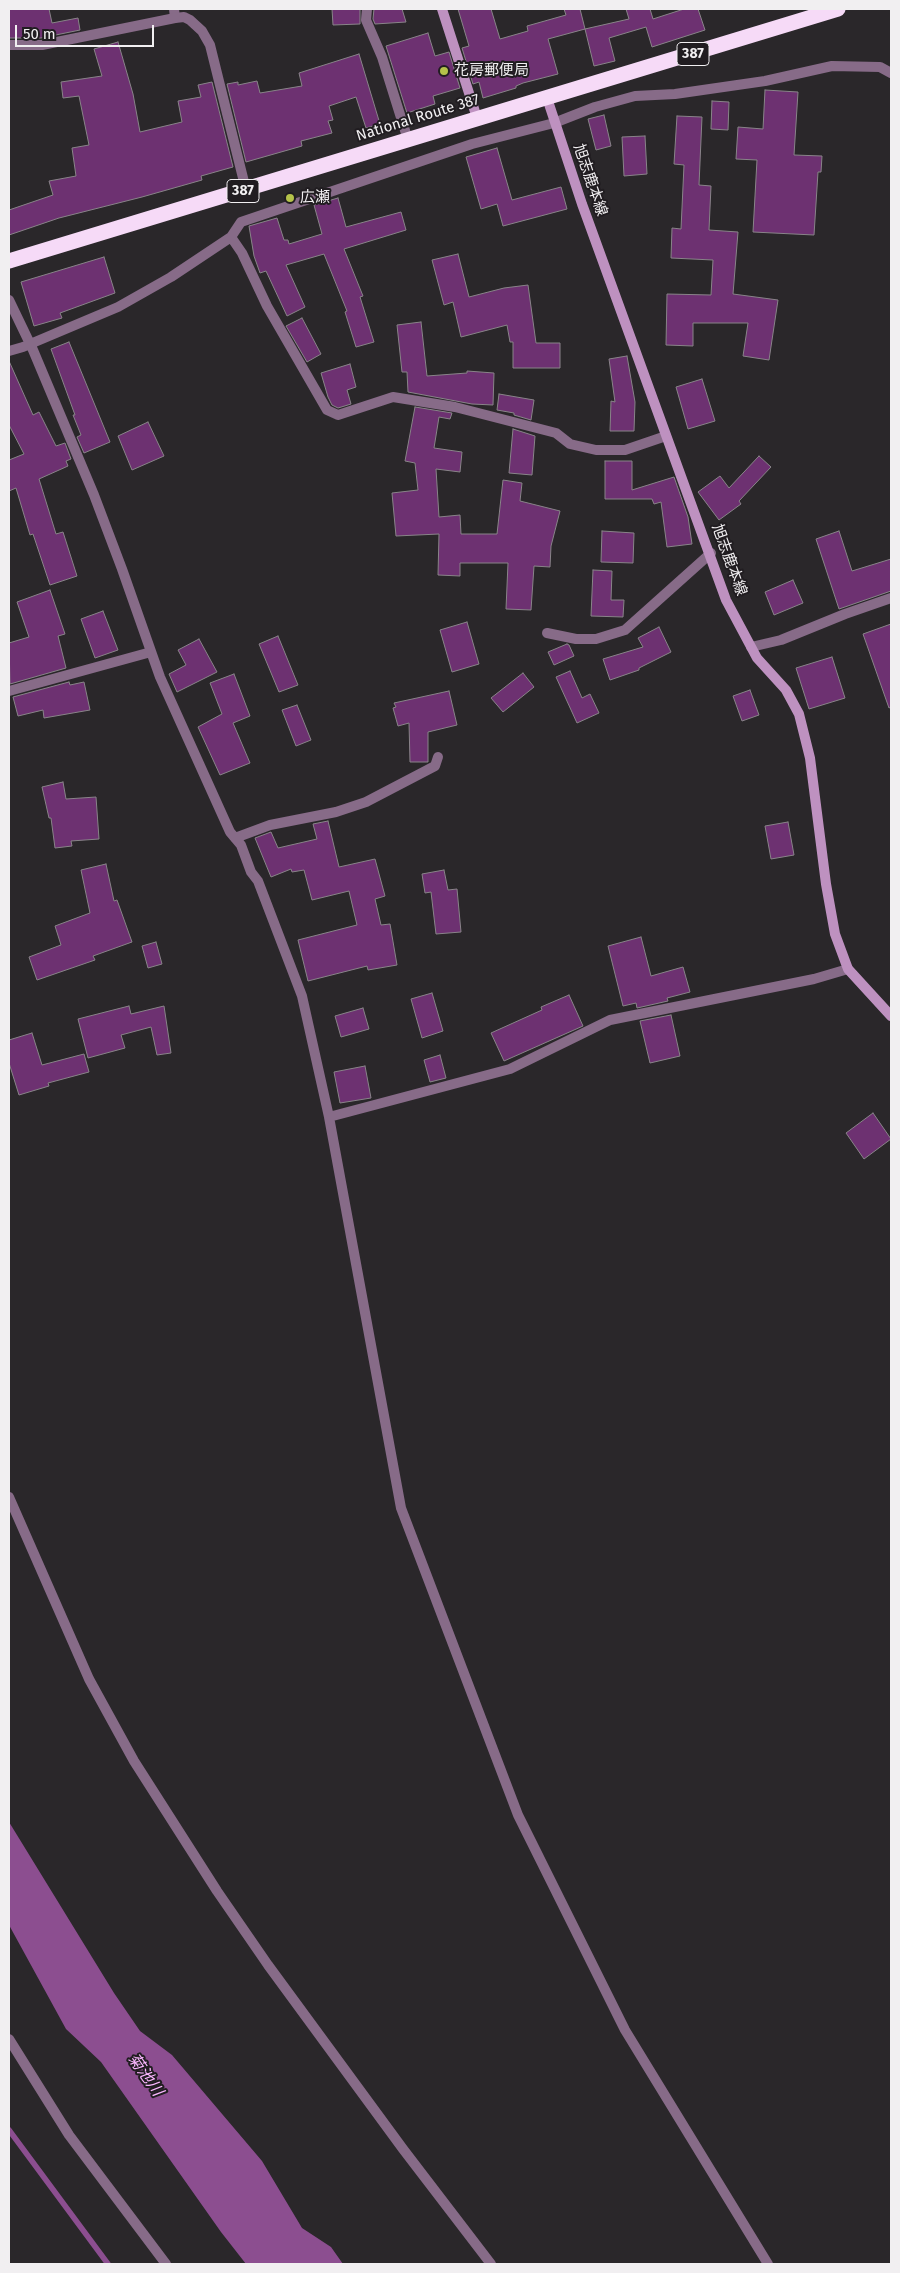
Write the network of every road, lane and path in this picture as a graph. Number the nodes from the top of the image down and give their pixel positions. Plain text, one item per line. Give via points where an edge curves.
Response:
1 (367, 9) edge
2 (442, 9) edge
3 (838, 9) edge
4 (175, 13) edge
5 (9, 45) edge
6 (891, 73) edge
7 (547, 98) junction
8 (477, 118) junction
9 (554, 123) junction
10 (408, 140) junction
11 (246, 190) junction
12 (231, 236) junction
13 (9, 261) edge
14 (9, 300) edge
15 (29, 344) junction
16 (9, 350) edge
17 (666, 436) junction
18 (710, 553) junction
19 (891, 598) edge
20 (548, 633) dead end
21 (751, 646) junction
22 (151, 652) junction
23 (9, 691) edge
24 (438, 757) dead end
25 (235, 838) junction
26 (848, 969) junction
27 (891, 1016) edge
28 (330, 1117) junction
29 (9, 1497) edge
30 (9, 2038) edge
31 (166, 2264) edge
32 (490, 2264) edge
33 (768, 2264) edge

1 - 10 street via 366,20 382,57
2 - 8 main road
3 - 7 highway, National Route 387 / 387
4 - 5 street via 61,42
4 - 11 street via 190,20 210,45
6 - 9 street via 880,67 832,66 765,81 675,94 635,96 595,106
7 - 8 highway, National Route 387 / 387
7 - 9 main road, 旭志鹿本線
8 - 10 highway, National Route 387 / 387
9 - 12 street via 472,144 241,222
9 - 17 main road, 旭志鹿本線
10 - 11 highway, National Route 387 / 387
11 - 13 highway, National Route 387 / 387
12 - 15 street via 118,308
12 - 17 street via 327,410 338,416 393,397 455,407 556,433 570,444 596,450 625,450
14 - 15 street
15 - 16 street
15 - 22 street via 94,495
17 - 18 main road, 旭志鹿本線
18 - 20 street via 625,630 596,639
18 - 21 main road, 旭志鹿本線 via 726,600
19 - 21 street via 781,640
21 - 26 main road, 旭志鹿本線 via 757,658 786,690 799,714 810,758 826,884 836,934
22 - 23 street
22 - 25 street via 183,730
24 - 25 street via 435,766 366,802 336,812 270,825
25 - 28 street via 258,881 302,996
26 - 27 main road, 旭志鹿本線
26 - 28 street via 814,979 610,1020 510,1070
28 - 33 street via 401,1508 514,1806 625,2030
29 - 32 street via 89,1679 139,1769 268,1965
30 - 31 street via 68,2135

